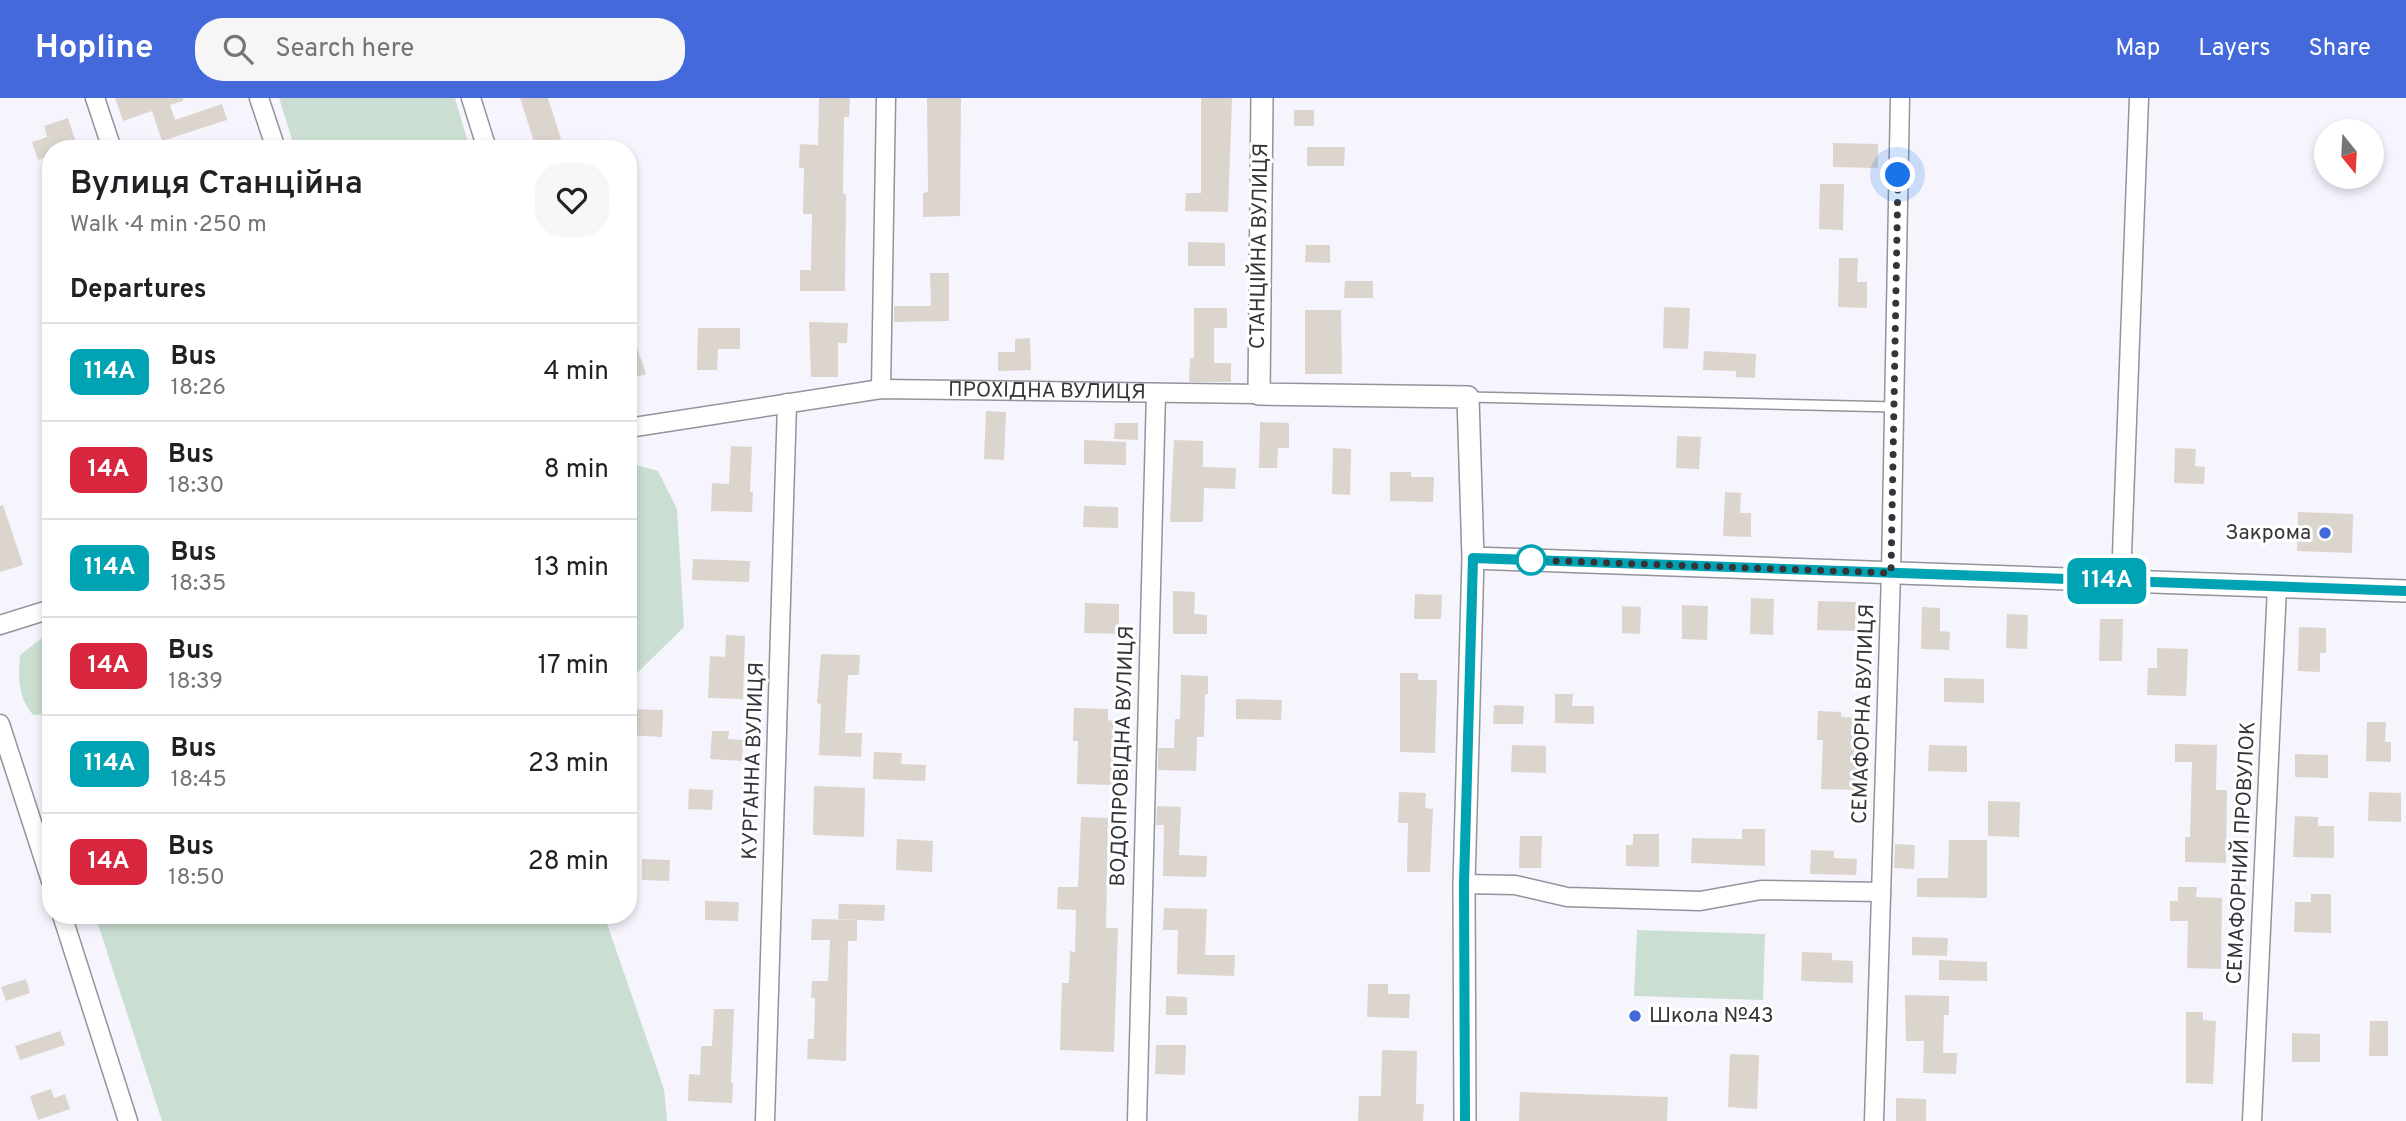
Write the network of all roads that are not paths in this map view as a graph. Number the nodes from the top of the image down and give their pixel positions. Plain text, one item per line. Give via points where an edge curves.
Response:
1 (95, 98) edge
2 (259, 98) edge
3 (471, 98) edge
4 (886, 98) edge
5 (1262, 98) edge
6 (1899, 98) edge
7 (2139, 98) edge
8 (109, 140) edge
9 (273, 140) edge
10 (484, 140) edge
11 (881, 389) junction
12 (1156, 393) junction
13 (1259, 394) junction
14 (1468, 397) junction
15 (788, 403) junction
16 (1894, 407) junction
17 (637, 427) edge
18 (1473, 558) junction
19 (1891, 573) junction
20 (2121, 581) junction
21 (2277, 587) junction
22 (2406, 591) edge
23 (42, 612) edge
24 (0, 625) edge
25 (0, 724) edge
26 (42, 853) edge
27 (1464, 884) junction
28 (1881, 892) junction
29 (65, 924) edge
30 (128, 1121) edge
31 (765, 1121) edge
32 (1137, 1121) edge
33 (1465, 1121) edge
34 (1874, 1121) edge
35 (2252, 1121) edge

1 - 8 street
2 - 9 street
3 - 10 street
4 - 11 street
5 - 13 street, СТАНЦІЙНА ВУЛИЦЯ
6 - 16 street, СЕМАФОРНА ВУЛИЦЯ
7 - 20 street
11 - 12 street, ПРОХІДНА ВУЛИЦЯ
11 - 15 street, ПРОХІДНА ВУЛИЦЯ
12 - 13 street, ПРОХІДНА ВУЛИЦЯ
12 - 32 street, ВОДОПРОВІДНА ВУЛИЦЯ
13 - 14 street, ПРОХІДНА ВУЛИЦЯ
14 - 16 lane
14 - 18 street
15 - 17 street, ПРОХІДНА ВУЛИЦЯ
15 - 31 street, КУРГАННА ВУЛИЦЯ
16 - 19 street, СЕМАФОРНА ВУЛИЦЯ
18 - 19 street
18 - 27 street
19 - 20 street
19 - 28 street, СЕМАФОРНА ВУЛИЦЯ
20 - 21 street
21 - 22 street
21 - 35 street, СЕМАФОРНИЙ ПРОВУЛОК
23 - 24 street
25 - 26 street
27 - 28 street via 1515,886 1567,897 1700,901 1761,890
27 - 33 street
28 - 34 street, СЕМАФОРНА ВУЛИЦЯ
29 - 30 street

